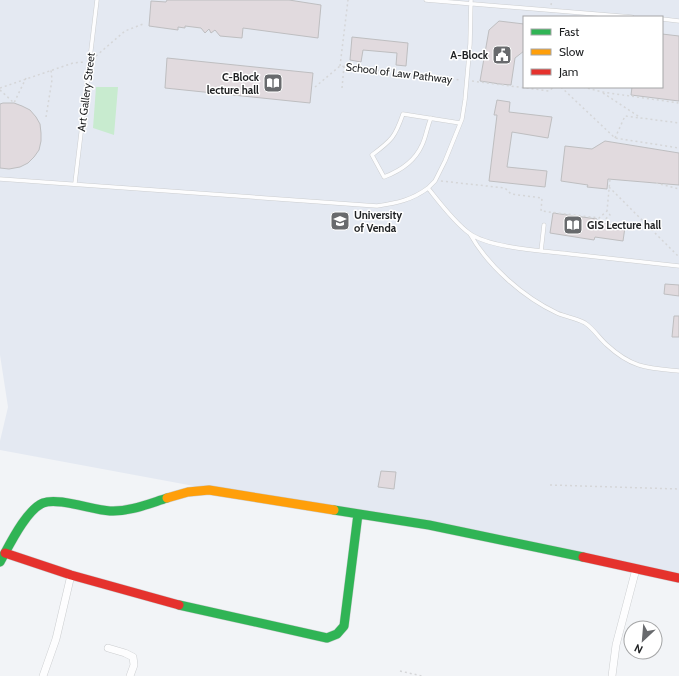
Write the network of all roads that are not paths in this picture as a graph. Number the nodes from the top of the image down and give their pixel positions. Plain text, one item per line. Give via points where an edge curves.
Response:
1 (97, 0) edge
2 (426, 0) edge
3 (471, 2) edge
4 (621, 16) edge
5 (663, 20) edge
6 (679, 21) edge
7 (430, 118) junction
8 (460, 123) junction
9 (0, 179) edge
10 (74, 183) junction
11 (428, 188) junction
12 (544, 225) dead end
13 (469, 233) junction
14 (541, 251) junction
15 (679, 266) edge
16 (679, 371) edge
17 (358, 514) junction
18 (6, 553) junction
19 (0, 562) edge
20 (636, 569) junction
21 (71, 575) junction
22 (679, 578) edge
23 (108, 648) dead end
24 (43, 676) edge
25 (130, 676) edge
26 (612, 676) edge

1 - 10 lane, Art Gallery Street
2 - 3 lane
3 - 4 lane
3 - 8 lane via 465,100
5 - 6 lane
7 - 7 lane via 422,145 413,160 384,177 372,155 397,132 403,114
7 - 8 lane
8 - 11 lane via 445,161 435,181
9 - 10 lane
10 - 11 lane via 377,206 418,196
11 - 13 lane
12 - 14 lane
13 - 14 lane via 496,244
13 - 16 lane via 477,247 498,270 530,298 559,314 586,324 619,356 640,367
14 - 15 lane
17 - 18 street via 209,490 168,497 120,511 91,509 50,501 42,503 26,518
17 - 20 street via 429,525
17 - 21 street via 344,626 334,637 327,638 184,606
18 - 19 street
18 - 21 street
20 - 22 street
20 - 26 street via 616,645
21 - 24 street via 56,638
23 - 25 street via 133,657 134,665

